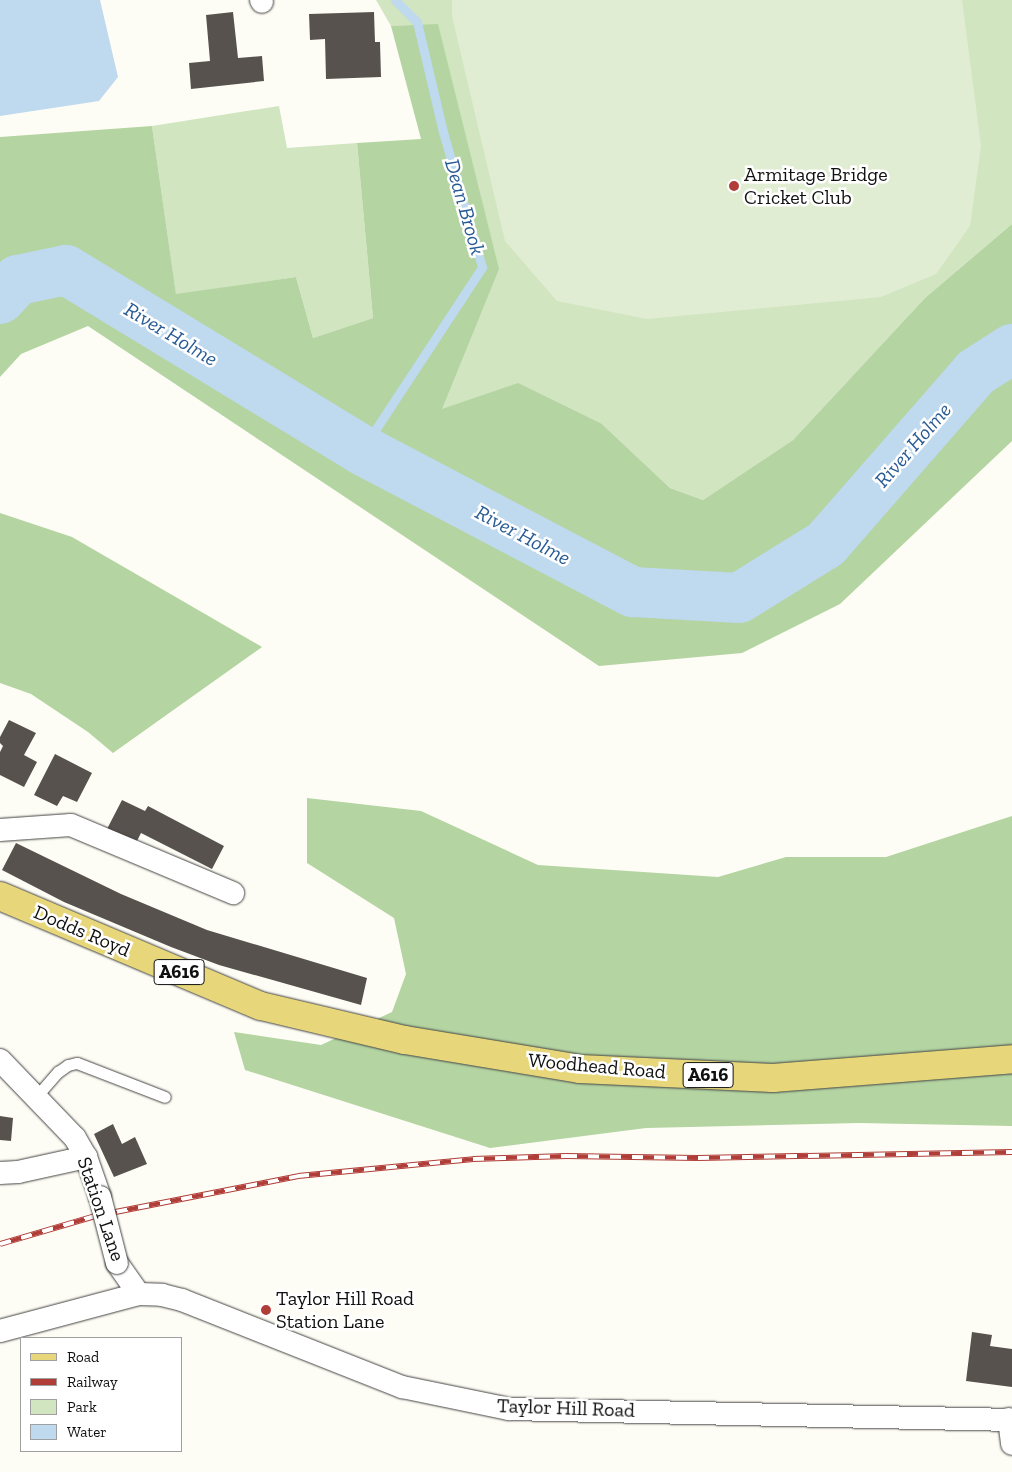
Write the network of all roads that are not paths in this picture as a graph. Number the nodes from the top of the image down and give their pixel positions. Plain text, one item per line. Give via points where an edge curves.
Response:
1 (0, 830) edge
2 (233, 893) dead end
3 (0, 896) edge
4 (364, 1030) joint
5 (1012, 1059) edge
6 (0, 1060) edge
7 (165, 1097) dead end
8 (35, 1098) junction
9 (86, 1157) junction
10 (0, 1173) edge
11 (139, 1294) junction
12 (0, 1331) edge
13 (1011, 1419) edge
14 (1012, 1444) edge

1 - 2 street via 71,825
3 - 4 main road, Dodds Royd / A616 via 260,1006
4 - 5 main road, Woodhead Road / A616 via 405,1040 580,1069 773,1078
6 - 8 street, Station Lane
7 - 8 lane via 77,1063 58,1072
8 - 9 street, Station Lane via 75,1138
9 - 10 street
9 - 11 street, Station Lane, bridge via 117,1263
11 - 12 street, Taylor Hill Road
11 - 13 street, Taylor Hill Road via 182,1300 402,1387 509,1409
13 - 14 street

